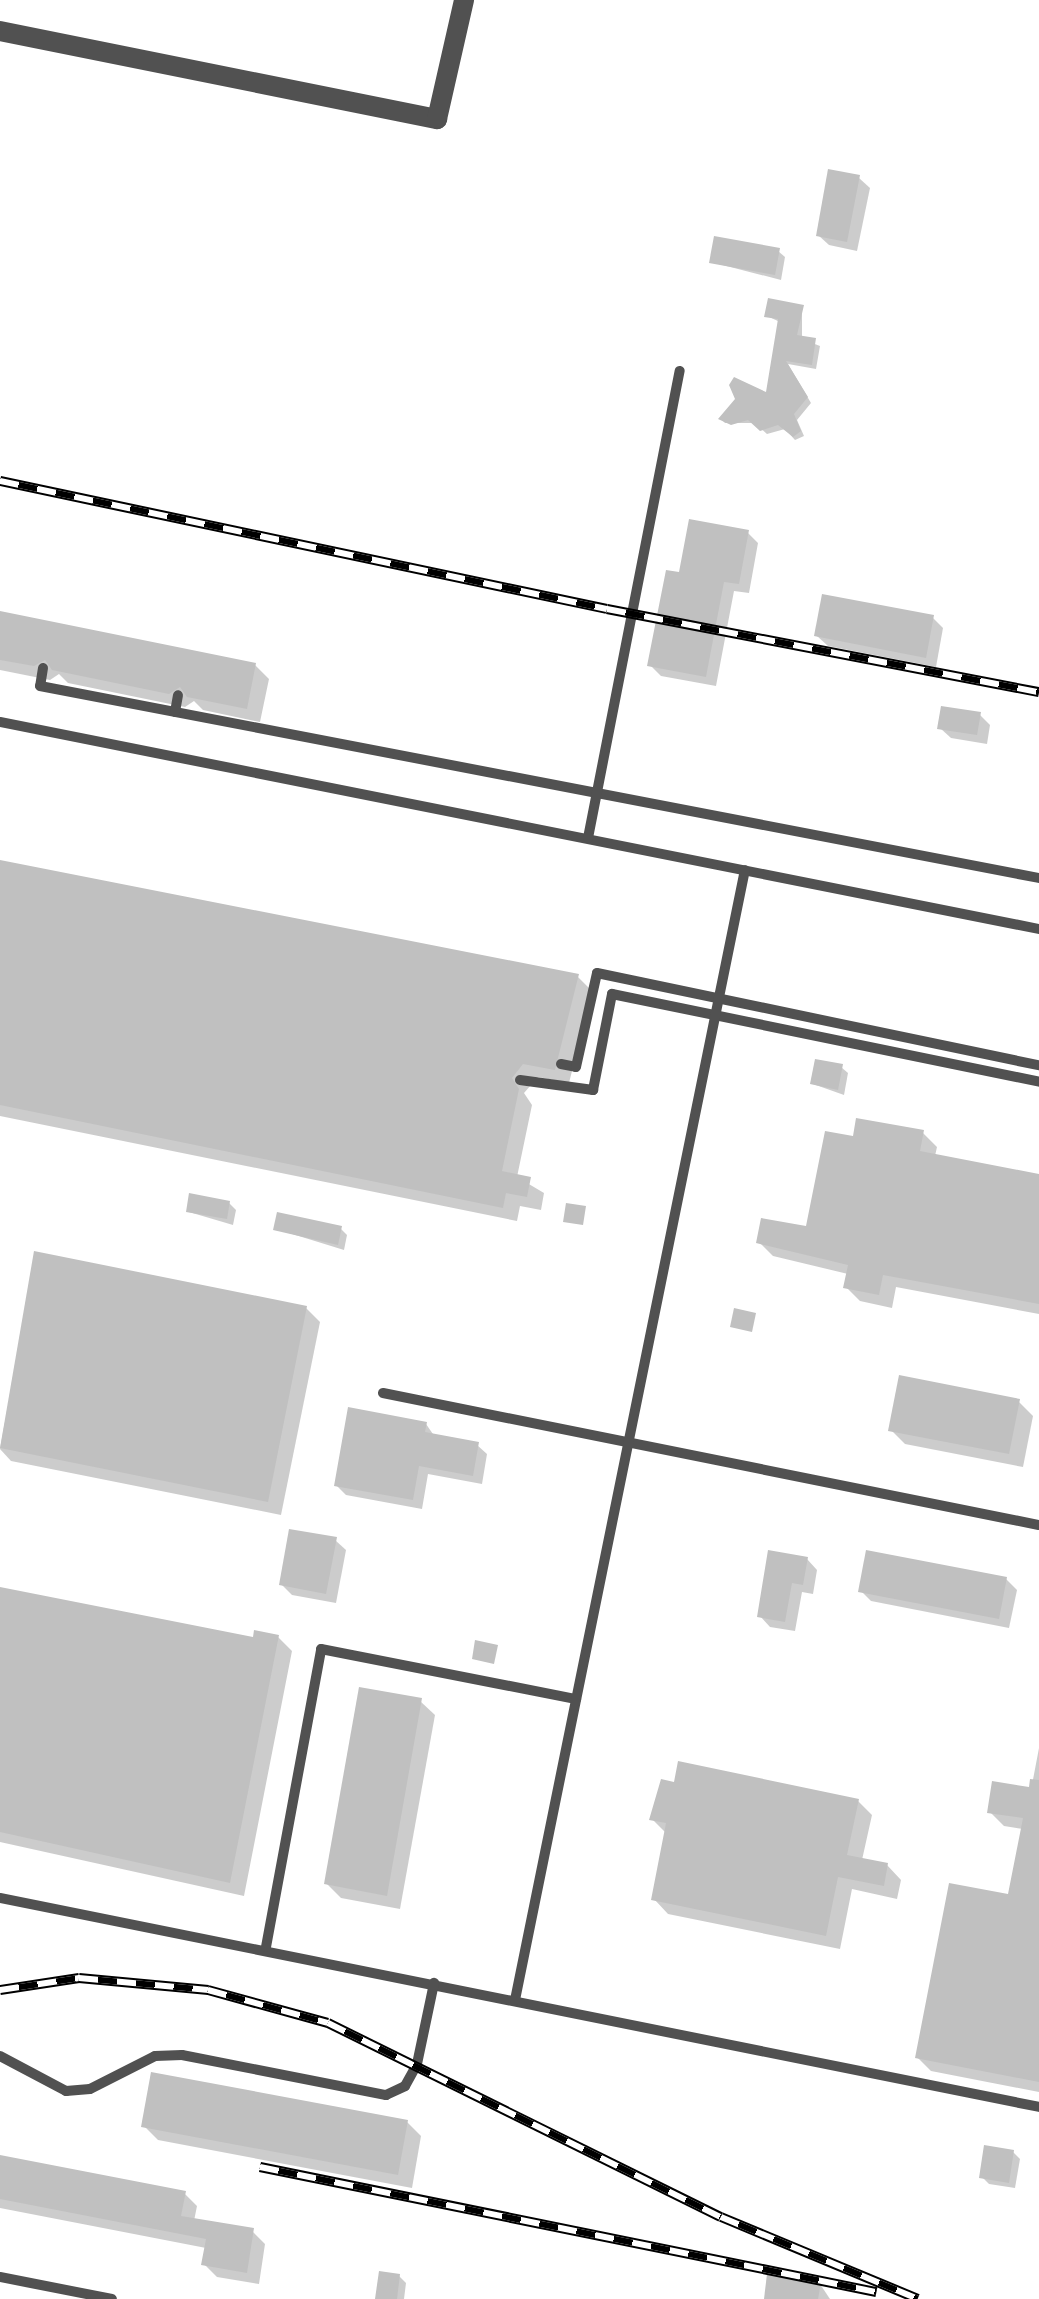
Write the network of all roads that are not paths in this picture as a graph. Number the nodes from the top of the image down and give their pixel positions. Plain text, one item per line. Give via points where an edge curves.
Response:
1 (464, 0) edge
2 (0, 31) edge
3 (680, 370) dead end
4 (43, 668) dead end
5 (178, 695) dead end
6 (174, 712) junction
7 (0, 722) edge
8 (588, 838) junction
9 (745, 870) junction
10 (1039, 878) edge
11 (1039, 930) edge
12 (561, 1064) dead end
13 (1039, 1065) edge
14 (520, 1080) dead end
15 (1039, 1082) edge
16 (383, 1394) dead end
17 (628, 1438) junction
18 (1039, 1526) edge
19 (576, 1699) junction
20 (0, 1898) edge
21 (266, 1948) junction
22 (434, 1983) junction
23 (515, 2000) junction
24 (0, 2056) edge
25 (1039, 2107) edge
26 (0, 2277) edge
27 (112, 2299) edge

1 - 2 street via 437,119
3 - 8 lane
4 - 6 lane via 40,686
5 - 6 lane
6 - 10 lane
7 - 8 lane
8 - 9 lane
9 - 11 lane
9 - 17 lane
12 - 13 lane via 576,1068 597,973
14 - 15 lane via 593,1090 612,994
16 - 17 lane
17 - 18 lane
17 - 19 lane
19 - 21 lane via 322,1649
19 - 23 lane
20 - 21 lane
21 - 22 lane
22 - 23 lane
22 - 24 lane via 417,2064 404,2086 386,2095 182,2055 154,2056 90,2089 66,2091
23 - 25 lane
26 - 27 lane

